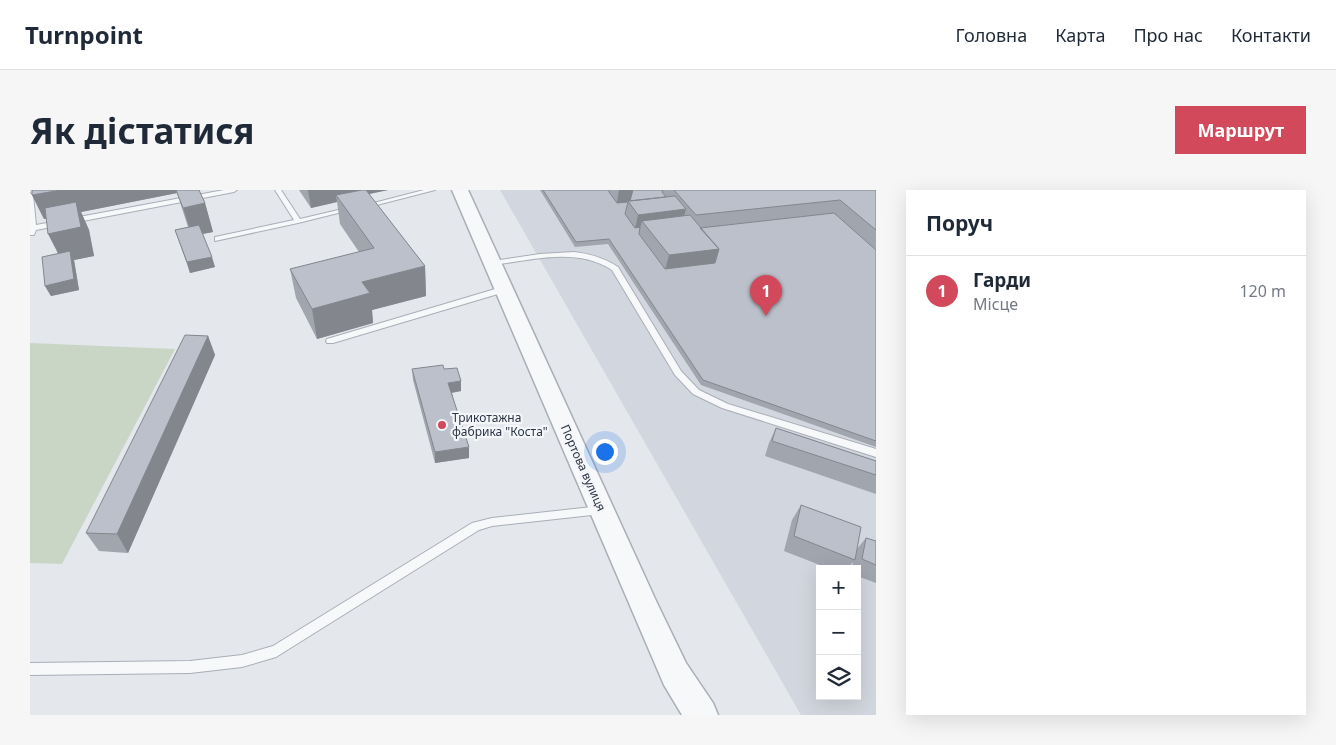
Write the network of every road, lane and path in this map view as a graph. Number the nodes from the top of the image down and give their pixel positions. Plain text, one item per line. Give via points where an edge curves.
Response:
1 (234, 190) edge
2 (278, 190) edge
3 (432, 190) edge
4 (460, 190) edge
5 (30, 195) edge
6 (298, 221) junction
7 (31, 231) edge
8 (218, 239) dead end
9 (493, 263) junction
10 (505, 288) junction
11 (330, 341) dead end
12 (876, 453) edge
13 (601, 510) junction
14 (30, 669) edge
15 (701, 715) edge

1 - 7 lane
2 - 6 lane
3 - 6 lane
4 - 9 street, Портова вулиця
5 - 7 lane
6 - 8 lane
9 - 10 street, Портова вулиця
9 - 12 lane via 575,254 602,260 615,269 678,373 696,392 725,406
10 - 11 lane
10 - 13 street, Портова вулиця
13 - 14 lane via 476,526 276,651 242,661 190,667
13 - 15 street, Портова вулиця via 675,674

